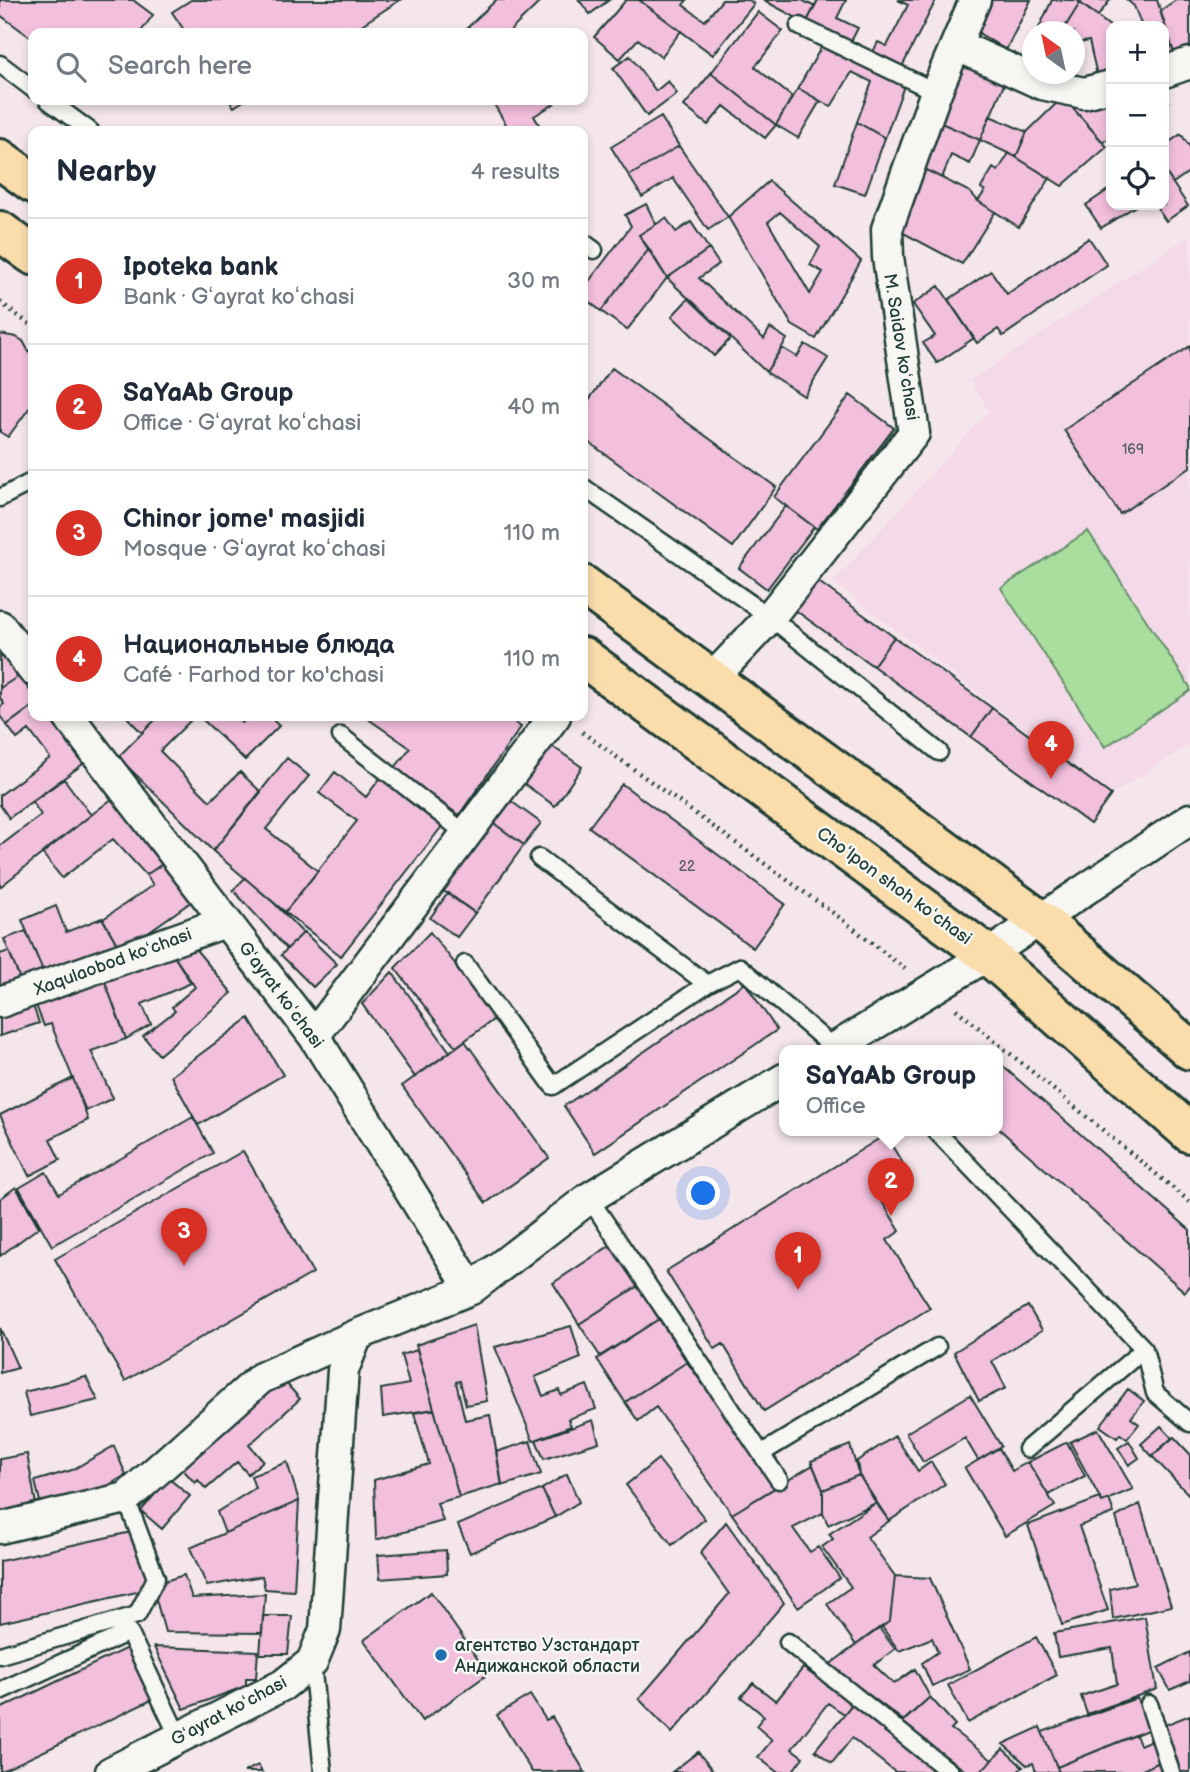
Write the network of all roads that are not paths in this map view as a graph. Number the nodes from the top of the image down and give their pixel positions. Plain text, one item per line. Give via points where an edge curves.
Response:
1 (975, 0) edge
2 (799, 26) dead end
3 (956, 45) junction
4 (1190, 63) edge
5 (0, 64) edge
6 (1169, 70) edge
7 (28, 85) edge
8 (1106, 87) edge
9 (936, 92) junction
10 (55, 105) edge
11 (83, 126) edge
12 (0, 159) edge
13 (28, 179) edge
14 (0, 231) edge
15 (28, 251) edge
16 (28, 484) edge
17 (588, 490) edge
18 (0, 498) edge
19 (588, 589) edge
20 (770, 617) junction
21 (0, 626) edge
22 (28, 663) edge
23 (588, 668) edge
24 (712, 679) junction
25 (72, 721) edge
26 (551, 721) edge
27 (341, 736) dead end
28 (939, 752) dead end
29 (1190, 819) edge
30 (466, 834) junction
31 (539, 858) dead end
32 (1040, 920) junction
33 (225, 922) junction
34 (988, 955) junction
35 (466, 964) dead end
36 (707, 985) junction
37 (0, 1002) edge
38 (314, 1036) junction
39 (846, 1045) edge
40 (848, 1045) edge
41 (1190, 1050) edge
42 (779, 1082) edge
43 (1190, 1133) edge
44 (941, 1136) edge
45 (589, 1198) junction
46 (471, 1289) junction
47 (357, 1335) junction
48 (937, 1347) dead end
49 (1144, 1349) junction
50 (1190, 1423) edge
51 (1027, 1449) dead end
52 (762, 1452) junction
53 (779, 1480) dead end
54 (126, 1498) junction
55 (0, 1528) edge
56 (124, 1626) junction
57 (788, 1642) dead end
58 (0, 1655) edge
59 (312, 1662) junction
60 (0, 1691) edge
61 (1149, 1704) dead end
62 (178, 1738) junction
63 (111, 1772) edge
64 (323, 1772) edge
65 (950, 1772) edge
66 (1171, 1772) edge

1 - 3 street, M. Saidov koʻchasi
2 - 9 lane
3 - 8 street via 1042,84 1084,93
3 - 9 street, M. Saidov koʻchasi
4 - 6 street
5 - 7 lane
9 - 20 street, M. Saidov koʻchasi via 887,229 914,433
10 - 11 lane
12 - 13 main road
14 - 15 main road
16 - 18 lane
17 - 20 lane
19 - 24 main road
20 - 24 street, M. Saidov koʻchasi
20 - 28 lane
21 - 22 street
23 - 34 main road, Choʻlpon shoh koʻchasi
24 - 32 main road
25 - 33 street, Gʻayrat koʻchasi
26 - 30 street
27 - 30 lane
29 - 32 street
30 - 38 street
31 - 36 lane
32 - 34 street
32 - 41 main road
33 - 37 street, Xaqulaobod koʻchasi
33 - 38 street, Gʻayrat koʻchasi
34 - 40 street
34 - 43 main road, Choʻlpon shoh koʻchasi
35 - 36 lane via 553,1086
36 - 39 lane via 740,967
38 - 46 street, Gʻayrat koʻchasi
42 - 45 street
44 - 49 lane
45 - 46 street
45 - 52 lane
46 - 47 street
47 - 54 street via 261,1378
47 - 59 street, Gʻayrat koʻchasi via 343,1370 325,1630
48 - 52 lane
49 - 50 lane via 1155,1393
49 - 51 lane
52 - 53 lane
54 - 55 street
54 - 56 lane via 156,1578 137,1615
56 - 58 lane
56 - 60 lane
56 - 62 lane
57 - 65 lane
59 - 62 street, Gʻayrat koʻchasi via 283,1685
59 - 64 lane
61 - 66 lane
62 - 63 street, Gʻayrat koʻchasi

